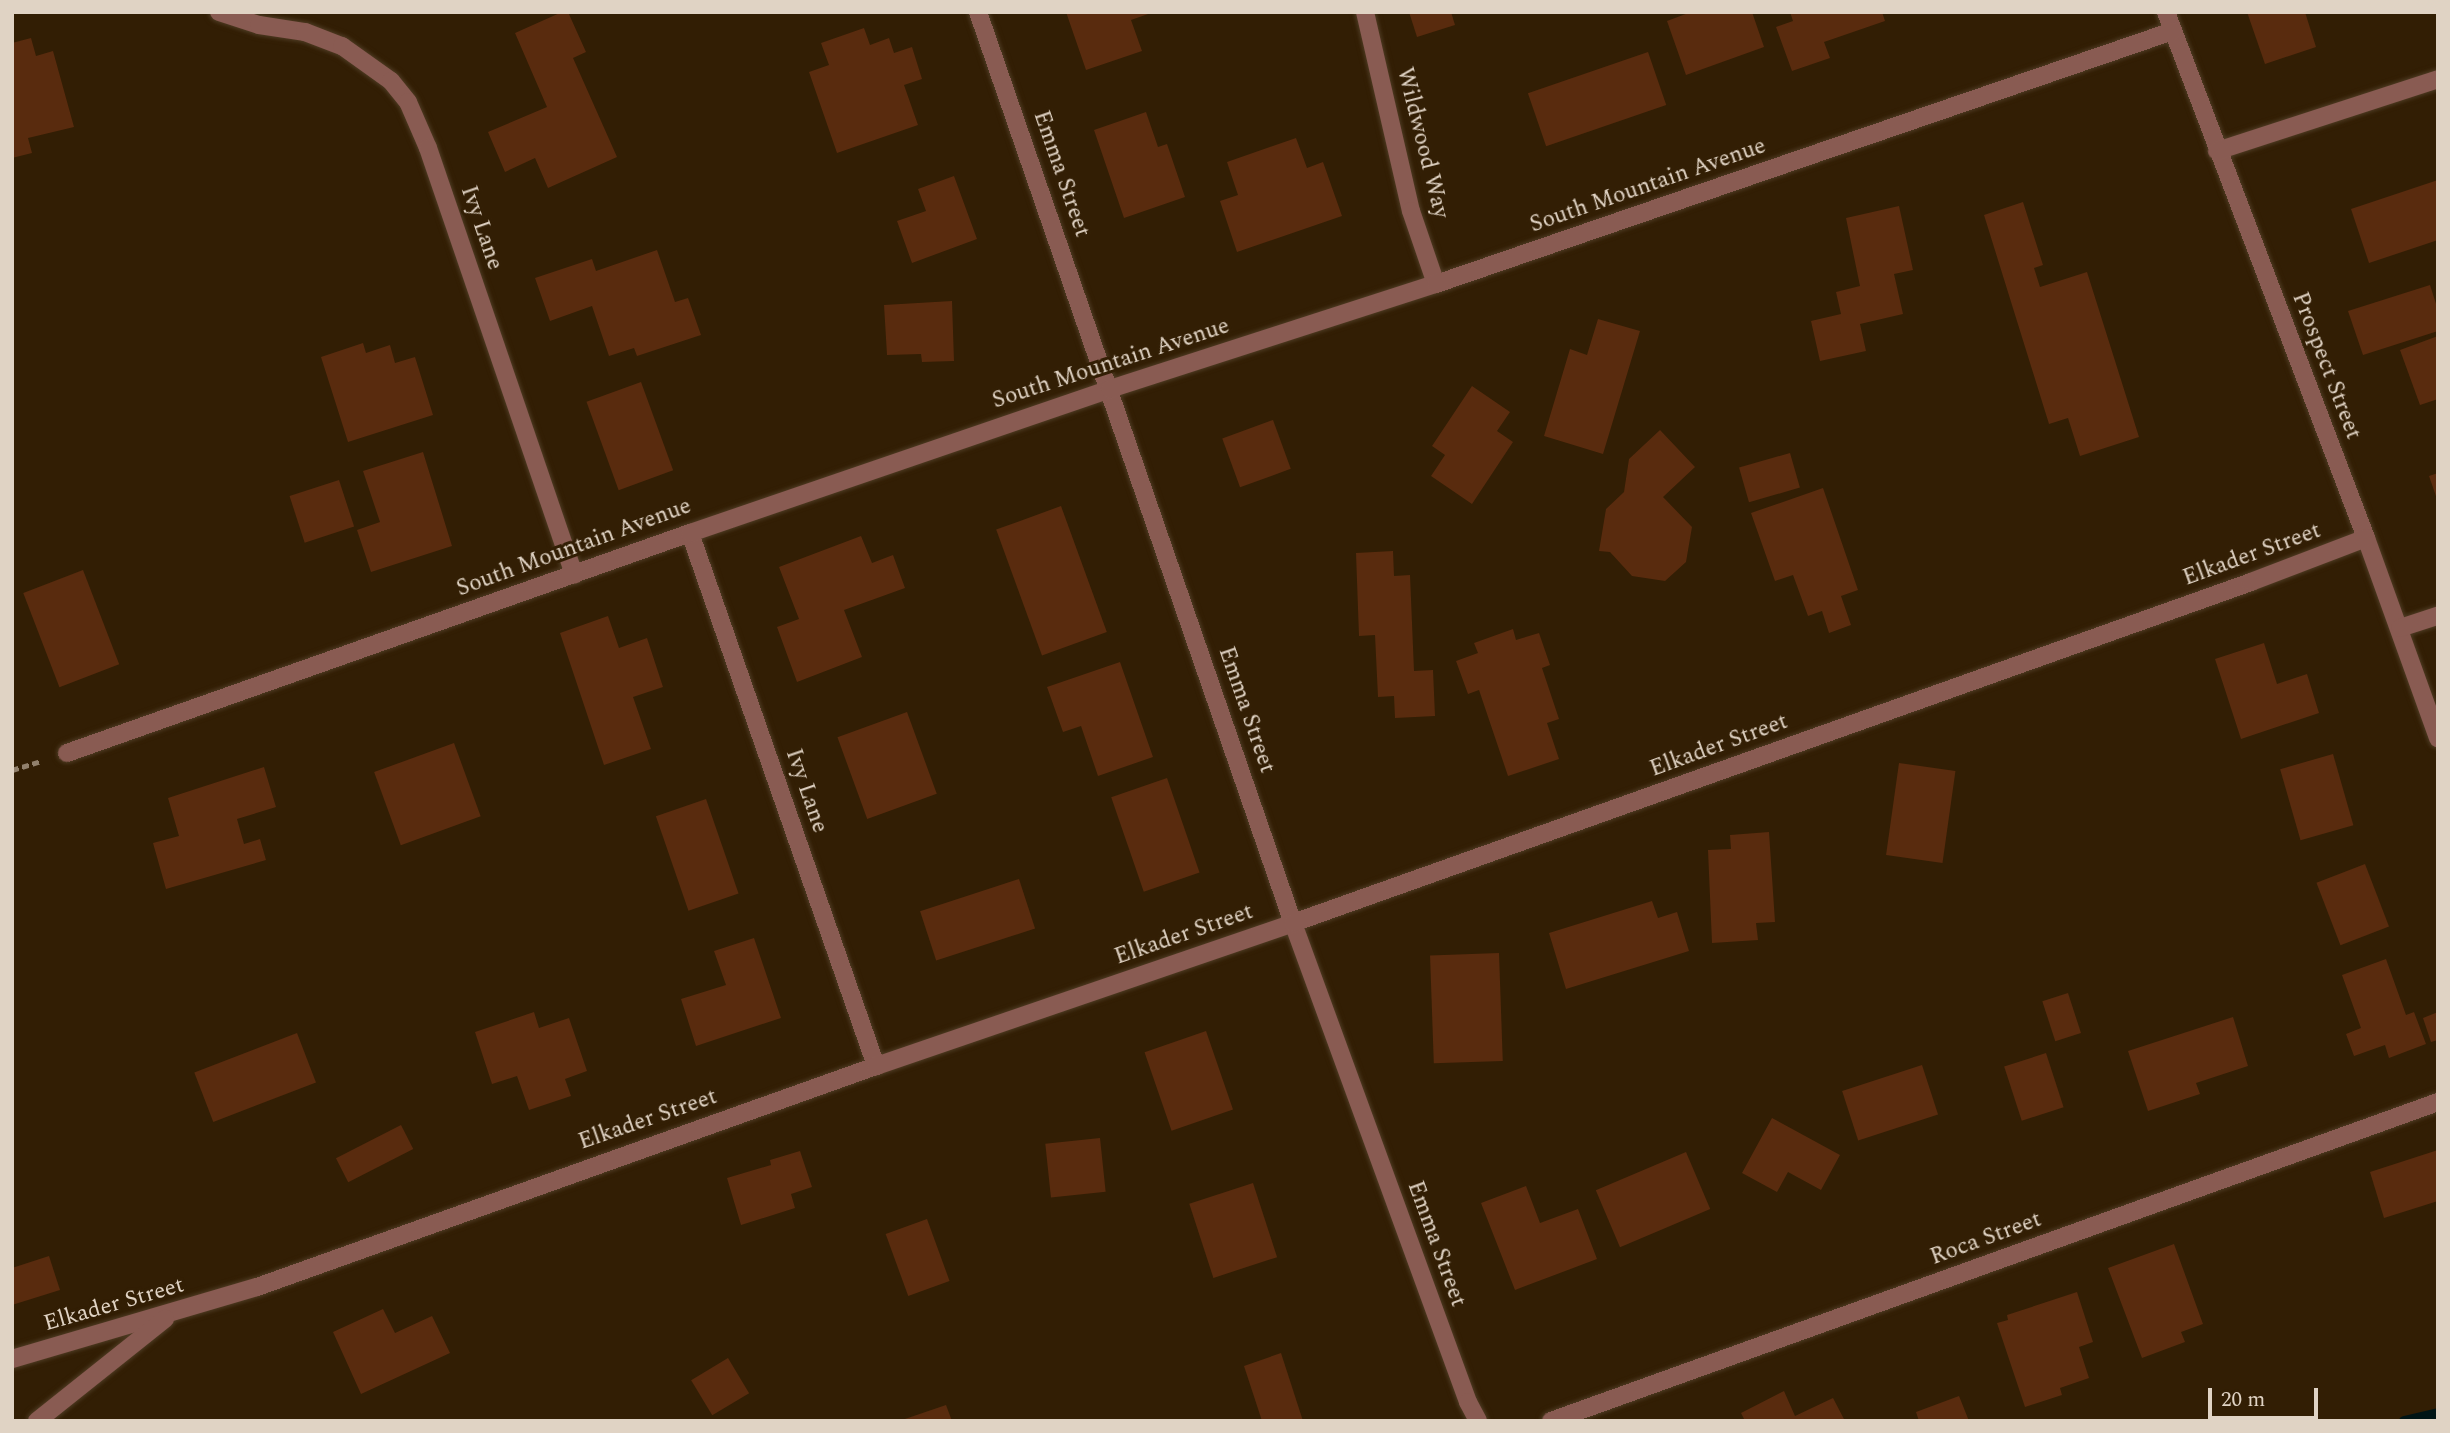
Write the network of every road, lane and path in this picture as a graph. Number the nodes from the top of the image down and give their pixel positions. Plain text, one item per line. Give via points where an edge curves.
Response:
1 (219, 12) edge
2 (978, 12) edge
3 (1365, 12) edge
4 (2166, 12) edge
5 (2173, 31) junction
6 (2438, 79) edge
7 (2217, 152) junction
8 (1436, 284) junction
9 (1110, 389) junction
10 (690, 533) junction
11 (2366, 538) junction
12 (574, 575) junction
13 (2438, 615) edge
14 (2400, 628) junction
15 (2438, 738) edge
16 (66, 753) dead end
17 (1293, 923) junction
18 (876, 1066) junction
19 (2438, 1102) edge
20 (173, 1313) junction
21 (12, 1359) edge
22 (37, 1421) edge
23 (1478, 1421) edge
24 (1551, 1421) edge

1 - 12 street, Ivy Lane via 259,25 305,32 342,46 391,81 408,102 428,148
2 - 9 street, Emma Street
3 - 8 street, Wildwood Way via 1411,211
4 - 5 street, Prospect Street
5 - 7 street, Prospect Street
5 - 8 street, South Mountain Avenue
6 - 7 street
7 - 11 street, Prospect Street
8 - 9 street, South Mountain Avenue
9 - 10 street, South Mountain Avenue
9 - 17 street, Emma Street
10 - 12 street, South Mountain Avenue
10 - 18 street, Ivy Lane
11 - 14 street, Prospect Street
11 - 17 street, Elkader Street
12 - 16 street, South Mountain Avenue
13 - 14 street
14 - 15 street, Prospect Street
17 - 18 street, Elkader Street
17 - 23 street, Emma Street
18 - 20 street, Elkader Street
19 - 24 street, Roca Street
20 - 21 street, Elkader Street
20 - 22 street

